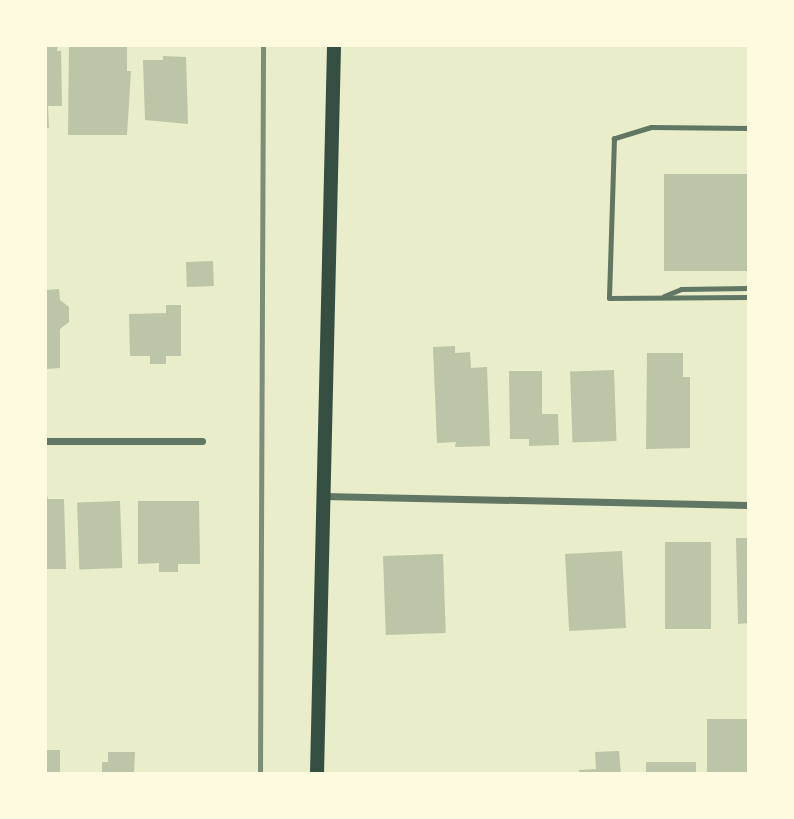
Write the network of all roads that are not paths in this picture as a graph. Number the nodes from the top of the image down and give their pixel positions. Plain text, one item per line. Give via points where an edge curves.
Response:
1 (334, 46) edge
2 (748, 128) edge
3 (748, 288) edge
4 (748, 297) edge
5 (661, 298) junction
6 (46, 441) edge
7 (202, 441) dead end
8 (323, 496) junction
9 (748, 505) edge
10 (317, 774) edge

1 - 8 main road
2 - 5 lane via 652,127 614,138 609,298
3 - 5 lane via 681,289
4 - 5 lane
6 - 7 street
8 - 9 street
8 - 10 main road

